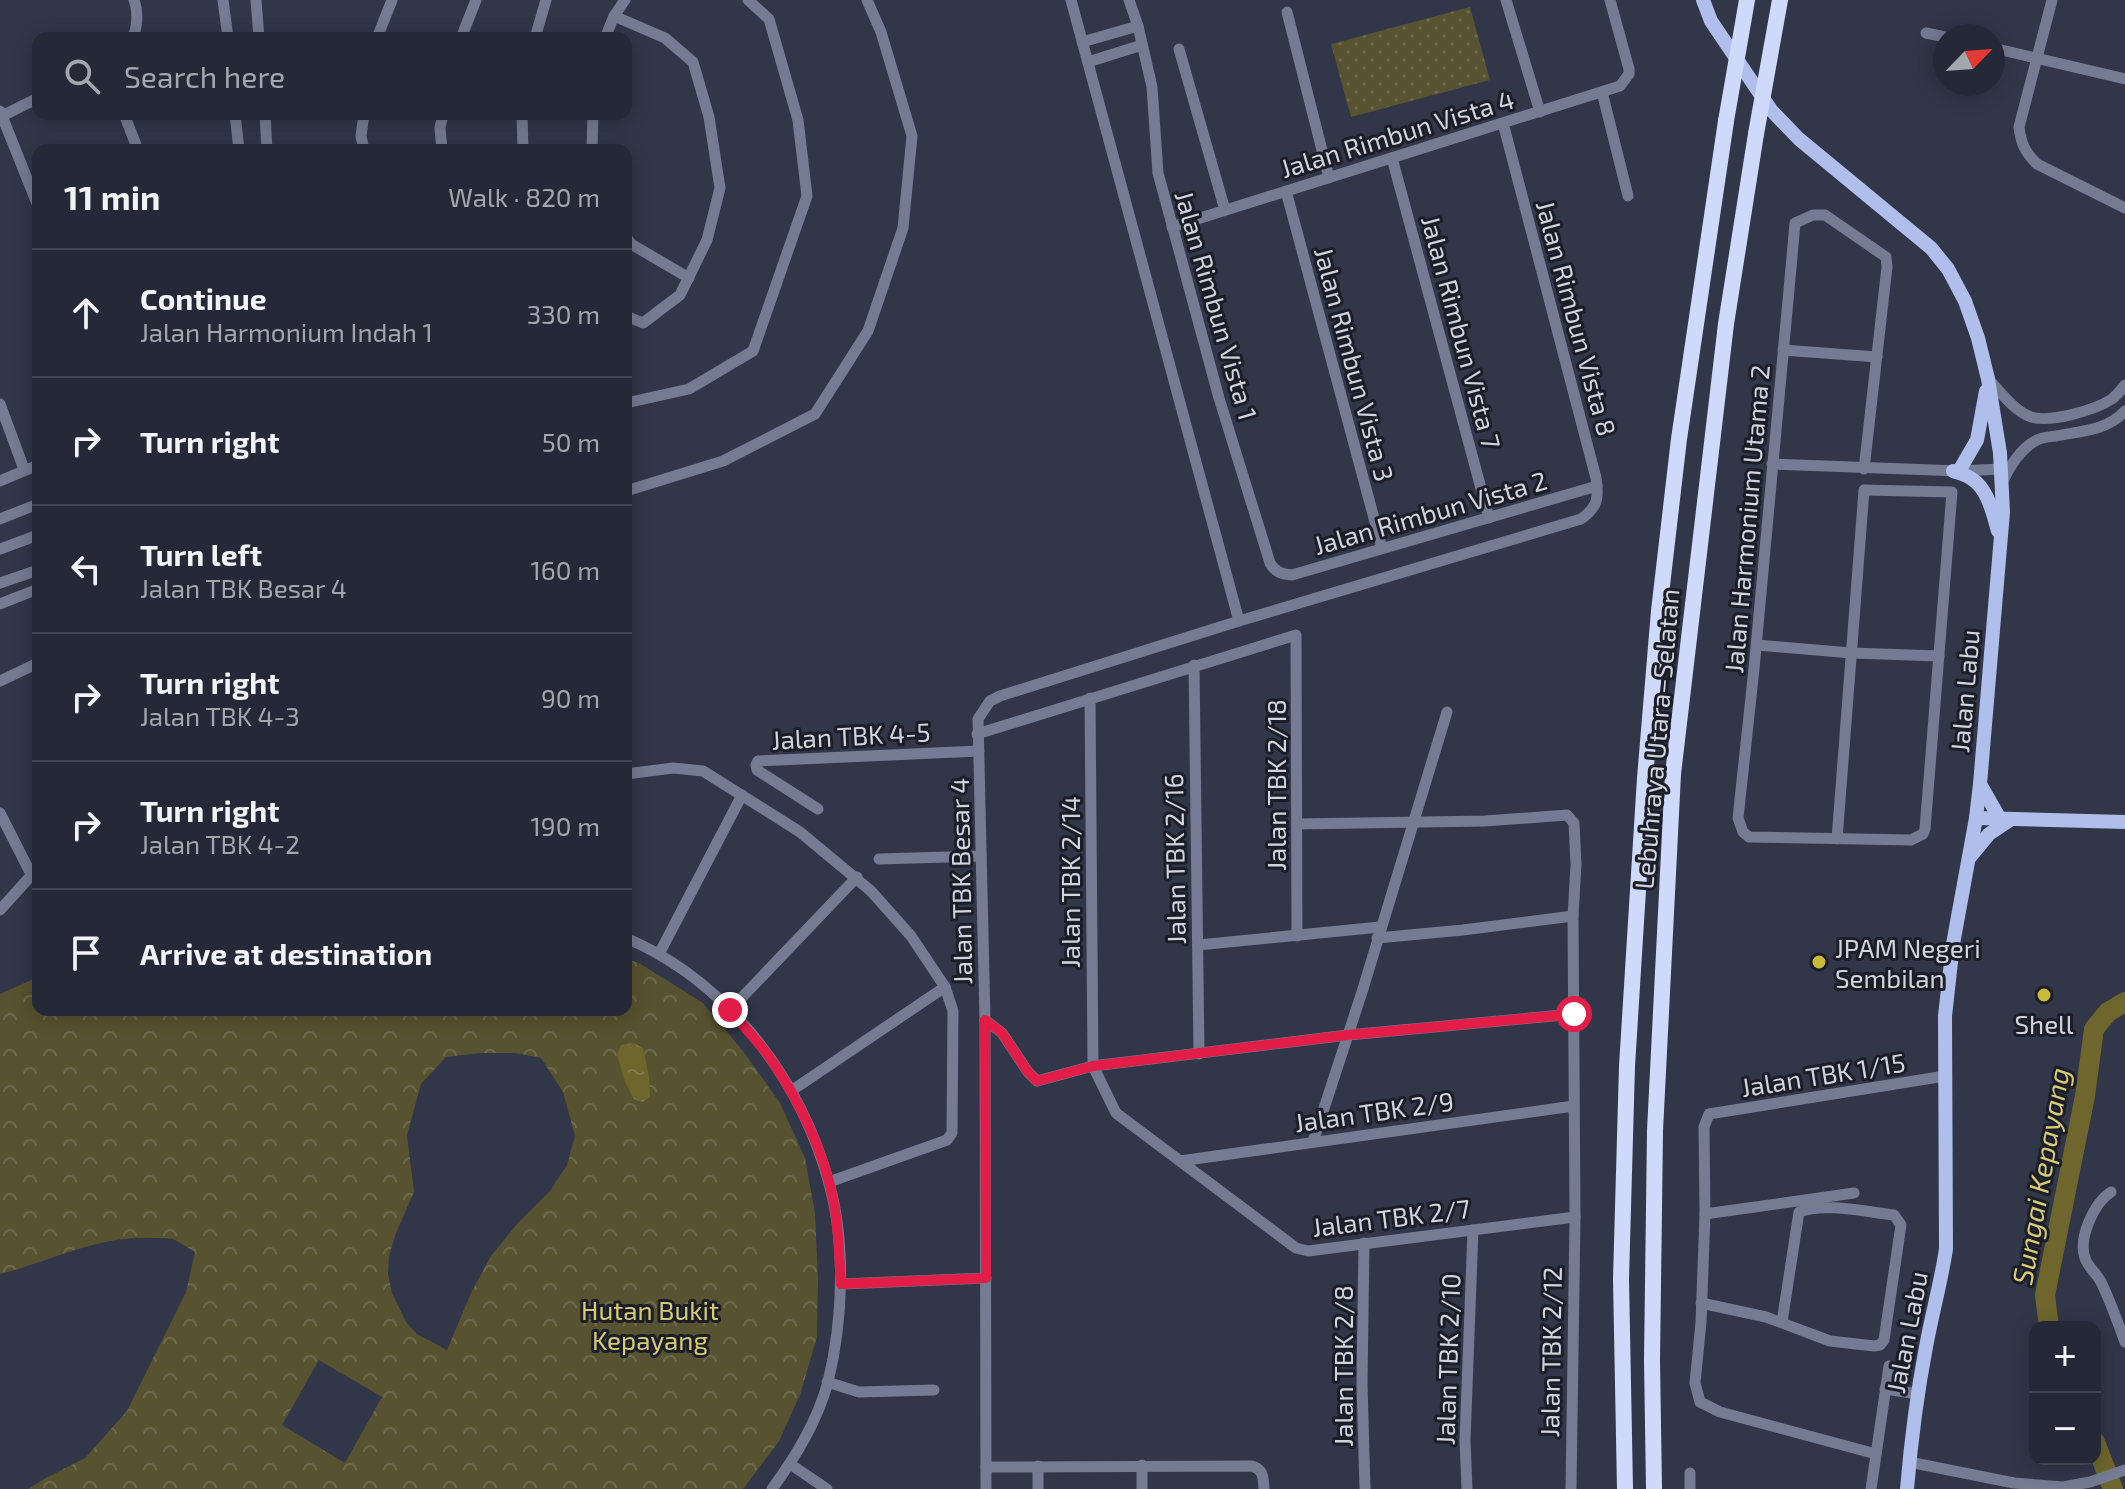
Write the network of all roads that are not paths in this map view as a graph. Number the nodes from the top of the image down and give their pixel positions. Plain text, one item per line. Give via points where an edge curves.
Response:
1 (134, 0) edge
2 (223, 0) edge
3 (256, 0) edge
4 (392, 0) edge
5 (476, 0) edge
6 (546, 0) edge
7 (625, 0) edge
8 (748, 0) edge
9 (867, 0) edge
10 (1071, 0) edge
11 (1129, 0) edge
12 (1506, 0) edge
13 (1610, 0) edge
14 (1703, 0) edge
15 (1747, 0) edge
16 (1780, 0) edge
17 (2052, 0) edge
18 (1287, 12) dead end
19 (614, 16) junction
20 (1138, 26) junction
21 (135, 32) edge
22 (227, 32) edge
23 (259, 32) edge
24 (379, 32) edge
25 (463, 32) edge
26 (537, 32) edge
27 (607, 32) edge
28 (1926, 33) dead end
29 (1933, 34) edge
30 (1082, 42) junction
31 (1142, 45) junction
32 (1179, 49) dead end
33 (2005, 50) edge
34 (2037, 57) junction
35 (1088, 62) junction
36 (2125, 79) edge
37 (1602, 92) junction
38 (32, 101) edge
39 (1540, 112) junction
40 (1, 114) edge
41 (126, 120) edge
42 (236, 120) edge
43 (265, 120) edge
44 (363, 120) edge
45 (442, 120) edge
46 (522, 120) edge
47 (593, 120) edge
48 (1503, 123) junction
49 (136, 144) edge
50 (238, 144) edge
51 (267, 144) edge
52 (363, 144) edge
53 (441, 144) edge
54 (523, 144) edge
55 (592, 144) edge
56 (1392, 158) junction
57 (1329, 178) junction
58 (32, 191) edge
59 (1286, 191) junction
60 (1628, 196) dead end
61 (2125, 208) edge
62 (1225, 210) junction
63 (1172, 227) junction
64 (632, 245) edge
65 (689, 278) junction
66 (632, 318) edge
67 (1783, 350) junction
68 (1877, 357) junction
69 (1988, 379) junction
70 (2125, 385) edge
71 (632, 402) edge
72 (0, 404) edge
73 (2125, 411) edge
74 (1772, 464) junction
75 (32, 467) edge
76 (24, 469) junction
77 (1864, 469) junction
78 (1956, 471) junction
79 (2001, 477) junction
80 (0, 481) edge
81 (1597, 486) junction
82 (632, 489) edge
83 (32, 506) edge
84 (1489, 518) junction
85 (0, 519) edge
86 (32, 537) edge
87 (2001, 538) junction
88 (1382, 548) junction
89 (0, 549) edge
90 (1274, 571) joint
91 (32, 572) edge
92 (0, 583) edge
93 (32, 591) edge
94 (0, 604) edge
95 (1239, 621) junction
96 (1757, 645) junction
97 (1852, 653) junction
98 (1939, 656) junction
99 (1194, 665) junction
100 (32, 666) edge
101 (0, 681) edge
102 (1090, 698) junction
103 (1447, 712) dead end
104 (977, 734) junction
105 (979, 751) junction
106 (632, 773) edge
107 (1980, 784) junction
108 (742, 795) junction
109 (818, 809) dead end
110 (0, 813) edge
111 (1976, 818) junction
112 (2005, 819) junction
113 (1413, 821) junction
114 (2125, 822) edge
115 (1297, 824) junction
116 (1837, 839) junction
117 (981, 856) junction
118 (1968, 858) junction
119 (879, 859) dead end
120 (32, 867) edge
121 (32, 875) edge
122 (857, 877) junction
123 (0, 910) edge
124 (1573, 916) junction
125 (1379, 933) junction
126 (1297, 936) junction
127 (632, 941) edge
128 (1198, 945) junction
129 (659, 954) junction
130 (945, 987) junction
131 (730, 1010) junction
132 (1574, 1014) junction
133 (985, 1020) junction
134 (1348, 1035) junction
135 (1199, 1054) junction
136 (1093, 1066) junction
137 (1945, 1076) junction
138 (791, 1091) junction
139 (1574, 1106) junction
140 (1313, 1142) junction
141 (1180, 1161) junction
142 (829, 1182) junction
143 (2111, 1192) dead end
144 (1854, 1193) dead end
145 (1705, 1214) junction
146 (1575, 1217) junction
147 (1473, 1230) junction
148 (1364, 1243) junction
149 (986, 1278) junction
150 (841, 1284) junction
151 (1701, 1303) junction
152 (1782, 1322) junction
153 (2125, 1342) edge
154 (1889, 1366) dead end
155 (827, 1382) junction
156 (1885, 1389) junction
157 (934, 1390) dead end
158 (1918, 1394) junction
159 (1876, 1454) junction
160 (1909, 1462) junction
161 (790, 1464) junction
162 (1142, 1465) junction
163 (1038, 1466) junction
164 (986, 1467) junction
165 (2123, 1470) edge
166 (1690, 1473) dead end
167 (2053, 1488) edge
168 (772, 1489) edge
169 (827, 1489) edge
170 (986, 1489) edge
171 (1038, 1489) edge
172 (1142, 1489) edge
173 (1264, 1489) edge
174 (1365, 1489) edge
175 (1467, 1489) edge
176 (1571, 1489) edge
177 (1625, 1489) edge
178 (1654, 1489) edge
179 (1690, 1489) edge
180 (1871, 1489) edge
181 (1907, 1489) edge

1 - 21 street
2 - 22 street
3 - 23 street
4 - 24 street
5 - 25 street
6 - 26 street
7 - 19 street
8 - 71 street via 769,19 798,120 807,196 753,351 689,389
9 - 82 street via 912,136 903,228 868,331 815,414 723,461
10 - 30 street
11 - 20 street, Jalan Rimbun Vista 1
12 - 39 street
13 - 37 street, Jalan Rimbun Vista 4 via 1629,74 1620,86
14 - 69 main road, Jalan Labu via 1711,21 1771,110 1931,248 1948,269 1969,313
15 - 177 highway, Lebuhraya Utara–Selatan, bridge via 1679,439 1644,793 1627,1066 1621,1279
16 - 178 highway, Lebuhraya Utara–Selatan, bridge via 1724,339 1673,774 1655,1131
17 - 34 street
18 - 57 street
19 - 27 street
19 - 65 street via 665,38 693,62 709,117 720,188 707,240
20 - 30 street
20 - 31 street, Jalan Rimbun Vista 1
28 - 29 street
30 - 35 street
31 - 35 street
31 - 63 street, Jalan Rimbun Vista 1 via 1152,87 1158,173
32 - 62 street
33 - 34 street
34 - 36 street
34 - 61 street via 2019,127 2027,154
35 - 95 street
37 - 39 street, Jalan Rimbun Vista 4
37 - 60 street
38 - 40 street
39 - 48 street, Jalan Rimbun Vista 4
40 - 58 street
41 - 49 street
42 - 50 street
43 - 51 street
44 - 52 street
45 - 53 street
46 - 54 street
47 - 55 street
48 - 56 street, Jalan Rimbun Vista 4
48 - 81 street, Jalan Rimbun Vista 8
56 - 57 street, Jalan Rimbun Vista 4
56 - 84 street, Jalan Rimbun Vista 7
57 - 59 street, Jalan Rimbun Vista 4
59 - 62 street, Jalan Rimbun Vista 4
59 - 88 street, Jalan Rimbun Vista 3
62 - 63 street, Jalan Rimbun Vista 4
63 - 90 street, Jalan Rimbun Vista 1
64 - 65 street
65 - 66 street via 680,295 643,323
67 - 68 street
67 - 68 street, Jalan Harmonium Utama 2 via 1795,223 1825,215 1886,257
67 - 74 street, Jalan Harmonium Utama 2
68 - 77 street
69 - 70 street via 2015,407 2041,419 2100,405
69 - 78 main road via 1977,440
69 - 79 main road, Jalan Labu
72 - 76 street
73 - 79 street via 2096,429 2039,439
74 - 77 street
74 - 96 street, Jalan Harmonium Utama 2
75 - 76 street
76 - 80 street
77 - 78 street
78 - 79 street
78 - 87 main road via 1981,488
79 - 87 main road, Jalan Labu
81 - 84 street, Jalan Rimbun Vista 2
81 - 95 street via 1592,511 1581,519
83 - 85 street
84 - 88 street, Jalan Rimbun Vista 2
86 - 89 street
87 - 107 main road, Jalan Labu
88 - 90 street, Jalan Rimbun Vista 2 via 1292,575
91 - 92 street
93 - 94 street
95 - 104 street via 1000,696 978,719
96 - 97 street
96 - 116 street, Jalan Harmonium Utama 2 via 1738,818 1743,832 1749,837
97 - 98 street
97 - 98 street via 1864,490 1952,492
97 - 116 street
98 - 116 street via 1923,834 1911,840
99 - 102 street
99 - 115 street, Jalan TBK 2/18 via 1296,635
99 - 128 street, Jalan TBK 2/16
100 - 101 street
102 - 104 street
102 - 136 street, Jalan TBK 2/14
103 - 113 street
104 - 105 street, Jalan TBK Besar 4
105 - 109 street, Jalan TBK 4-5 via 758,761 757,770
105 - 117 street, Jalan TBK Besar 4
106 - 108 street via 703,771
107 - 111 main road, Jalan Labu
107 - 112 main road
108 - 122 street
108 - 129 street
110 - 120 street
111 - 112 main road
111 - 118 main road, Jalan Labu
112 - 114 main road
112 - 118 main road
113 - 115 street
113 - 124 street, Jalan TBK 2/12 via 1567,815 1575,828
113 - 125 street
115 - 126 street, Jalan TBK 2/18
117 - 119 street
117 - 133 street, Jalan TBK Besar 4
118 - 137 main road, Jalan Labu via 1945,1016
121 - 123 street
122 - 130 street via 911,936
122 - 131 street
124 - 125 street via 1463,930
124 - 132 street, Jalan TBK 2/12
125 - 126 street
125 - 134 street
126 - 128 street
127 - 129 street
128 - 135 street, Jalan TBK 2/16
129 - 131 street
130 - 138 street
130 - 142 street via 953,1011 952,1133 947,1140
131 - 138 street
132 - 134 street
132 - 139 street, Jalan TBK 2/12
133 - 136 street via 1002,1033 1037,1081
133 - 149 street, Jalan TBK Besar 4
134 - 135 street
134 - 140 street
135 - 136 street
136 - 141 street, Jalan TBK 2/7 via 1116,1113
137 - 145 street, Jalan TBK 1/15 via 1709,1114 1704,1127
137 - 158 main road, Jalan Labu via 1946,1249
138 - 142 street
139 - 140 street, Jalan TBK 2/9
139 - 146 street, Jalan TBK 2/12
140 - 141 street, Jalan TBK 2/9
141 - 148 street, Jalan TBK 2/7 via 1296,1248
142 - 150 street
143 - 153 street via 2096,1206 2084,1253
144 - 145 street
145 - 151 street
146 - 147 street, Jalan TBK 2/7
146 - 176 street, Jalan TBK 2/12
147 - 148 street, Jalan TBK 2/7
147 - 175 street, Jalan TBK 2/10
148 - 174 street, Jalan TBK 2/8
149 - 150 street
149 - 164 street, Jalan TBK Besar 4
150 - 155 street
151 - 152 street
151 - 159 street via 1695,1383 1700,1402
152 - 152 street via 1798,1215 1821,1208 1894,1215 1901,1225 1880,1345 1830,1341
154 - 156 street
155 - 157 street via 859,1392
155 - 161 street via 812,1425
156 - 158 street
156 - 159 street
158 - 160 main road, Jalan Labu
159 - 180 street
160 - 167 street
160 - 181 main road, Jalan Labu
161 - 168 street
161 - 169 street
162 - 163 street
162 - 172 street
162 - 173 street via 1252,1466 1263,1474
163 - 164 street
163 - 171 street
164 - 170 street, Jalan TBK Besar 4
165 - 167 street
166 - 179 street

